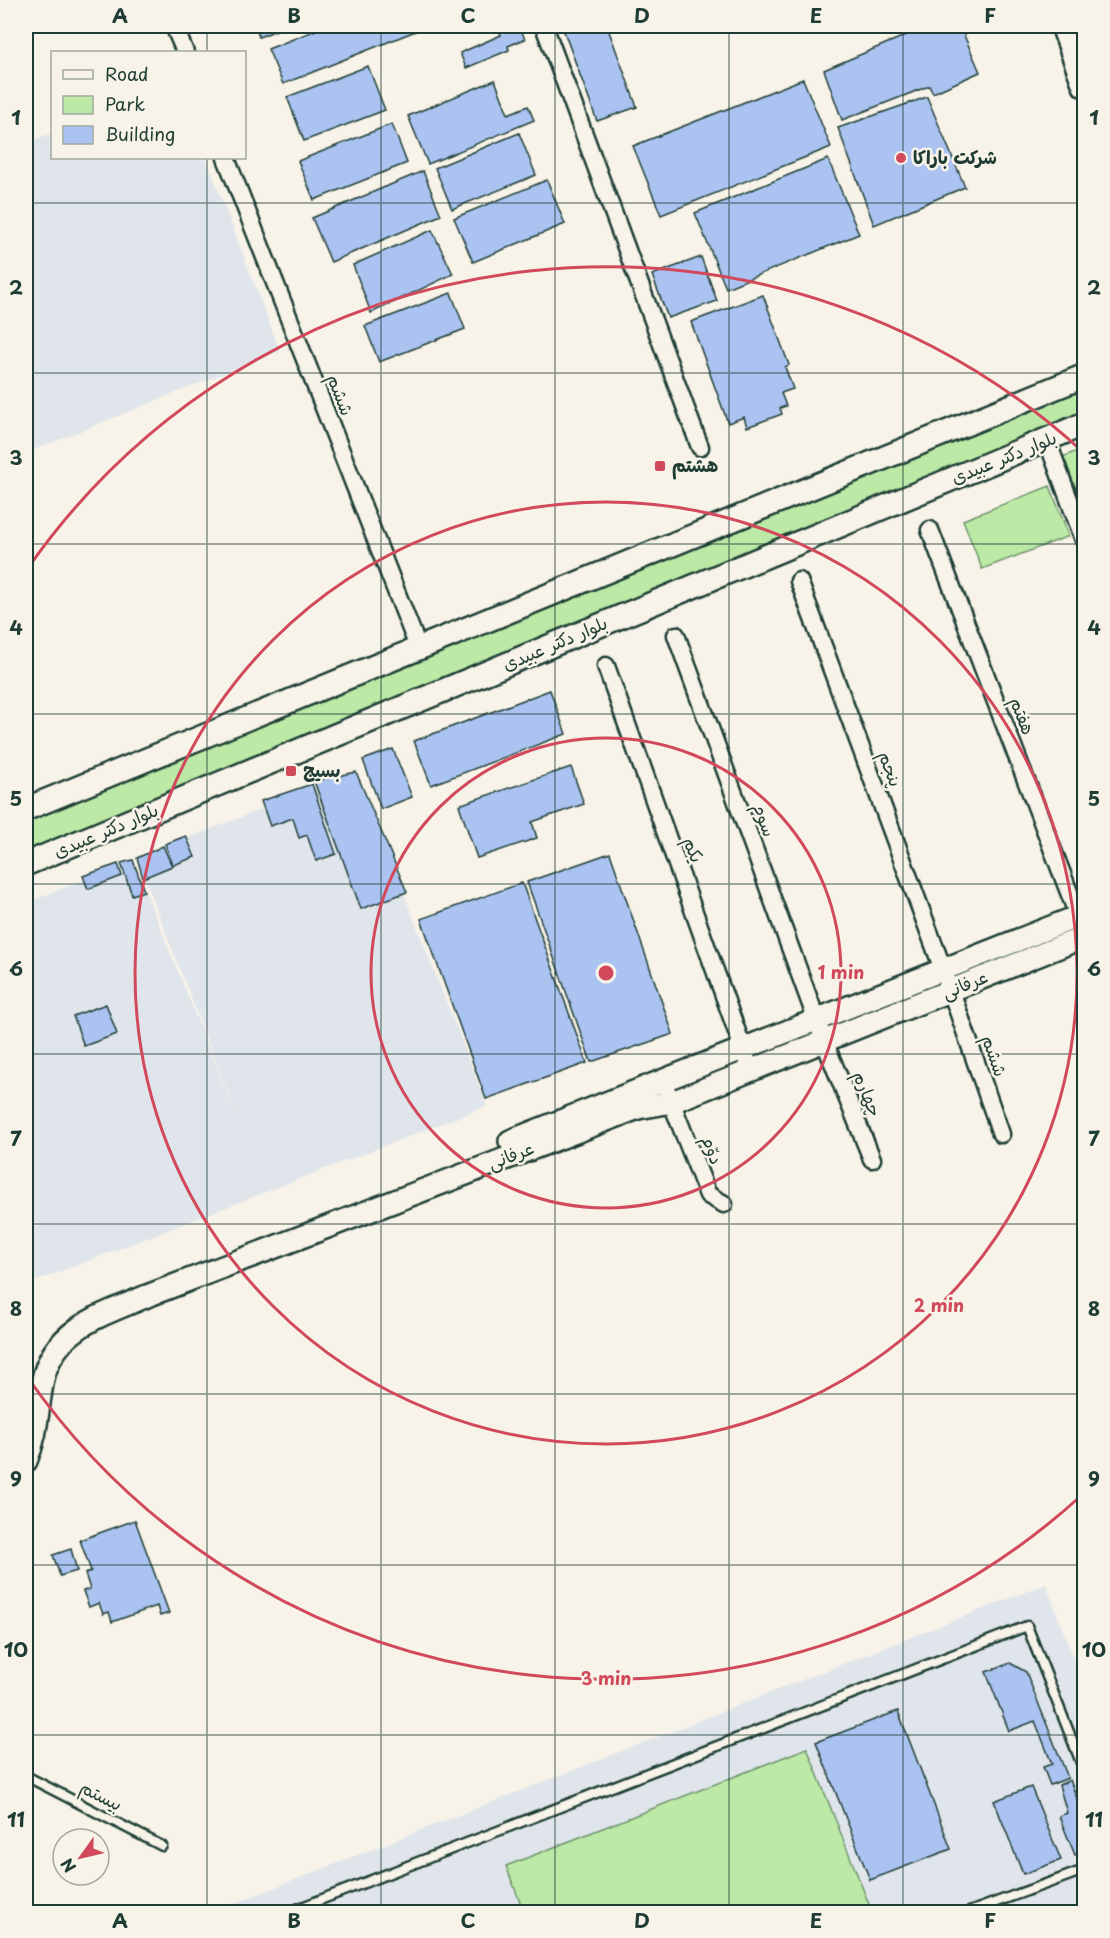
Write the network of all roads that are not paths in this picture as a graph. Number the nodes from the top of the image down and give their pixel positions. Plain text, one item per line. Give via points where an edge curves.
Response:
1 (174, 26) edge
2 (544, 26) edge
3 (1062, 26) edge
4 (185, 51) edge
5 (1084, 86) edge
6 (226, 159) edge
7 (1084, 376) edge
8 (1084, 424) edge
9 (1047, 440) junction
10 (700, 447) dead end
11 (930, 530) dead end
12 (1084, 540) edge
13 (799, 581) dead end
14 (676, 635) dead end
15 (418, 647) junction
16 (606, 666) dead end
17 (26, 809) edge
18 (26, 864) edge
19 (1082, 921) edge
20 (1084, 937) edge
21 (943, 971) junction
22 (951, 991) junction
23 (816, 1018) junction
24 (825, 1043) junction
25 (742, 1047) junction
26 (751, 1071) junction
27 (662, 1081) junction
28 (672, 1102) junction
29 (1001, 1134) dead end
30 (872, 1159) dead end
31 (724, 1204) dead end
32 (26, 1417) edge
33 (26, 1461) edge
34 (1084, 1770) edge
35 (26, 1776) edge
36 (162, 1846) dead end
37 (1084, 1870) edge
38 (289, 1912) edge
39 (969, 1912) edge

1 - 4 street
2 - 10 street
3 - 5 street
6 - 15 street, ششم
7 - 15 main road
8 - 9 main road, بلوار دکتر عبیدی
9 - 12 street
9 - 18 main road, بلوار دکتر عبیدی
11 - 19 street, هفتم
13 - 21 street, پنجم
14 - 23 street, سوم
15 - 17 main road
16 - 25 street, یکم
19 - 21 street, عرفانی
20 - 22 street, عرفانی
21 - 22 street, پنجم
21 - 23 street, عرفانی
22 - 24 street, عرفانی
22 - 29 street, ششم
23 - 24 street, سوم
23 - 25 street, عرفانی
24 - 26 street, عرفانی
24 - 30 street, چهارم
25 - 26 street, یکم
25 - 27 street, عرفانی
26 - 28 street, عرفانی
27 - 28 street, دوّم
27 - 32 street, عرفانی via 93,1307 59,1331 38,1367
28 - 31 street, دوّم via 708,1196
28 - 33 street, عرفانی via 627,1112 158,1291 84,1323 56,1345 43,1377 35,1440
34 - 38 lane via 1028,1626
35 - 36 lane, بیستم
37 - 39 lane

